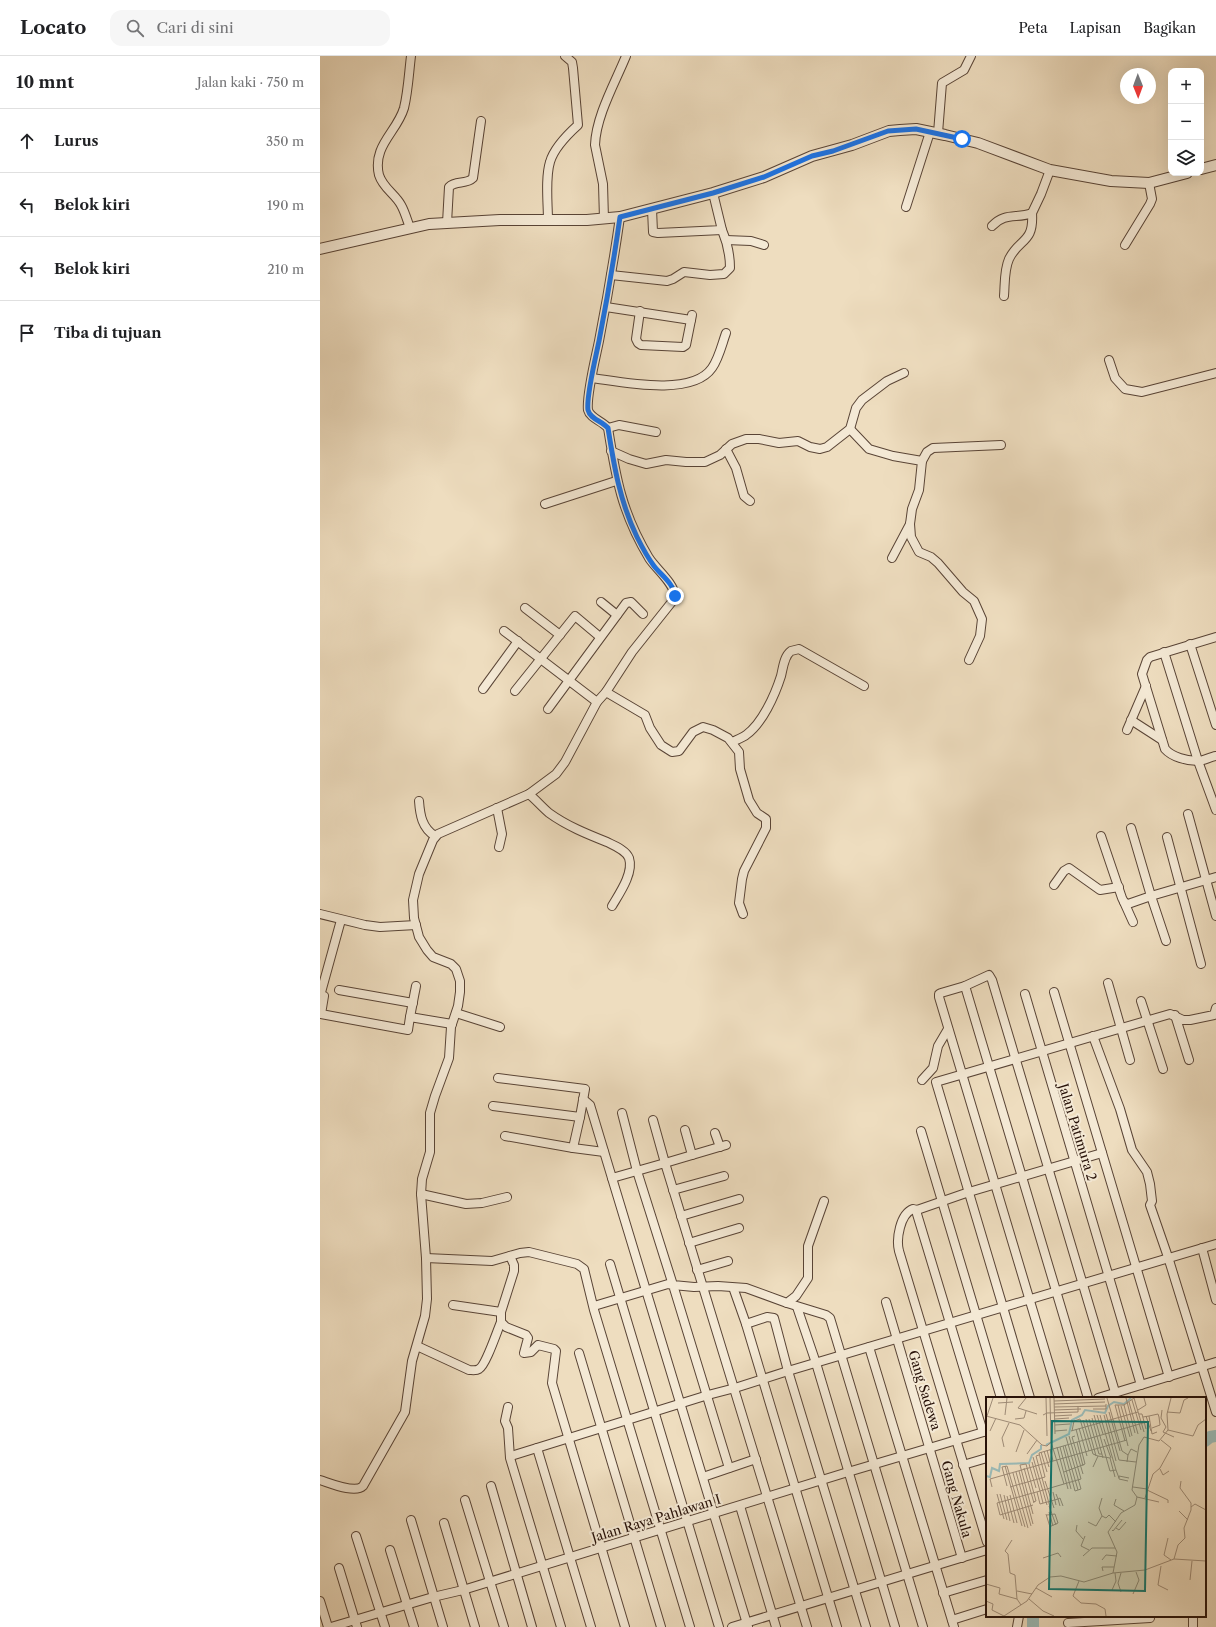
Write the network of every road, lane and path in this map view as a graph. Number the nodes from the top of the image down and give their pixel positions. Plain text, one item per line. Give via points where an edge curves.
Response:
1 (411, 56) edge
2 (565, 56) edge
3 (626, 56) edge
4 (971, 56) edge
5 (481, 120) dead end
6 (934, 132) junction
7 (1216, 165) edge
8 (1204, 168) edge
9 (1049, 174) junction
10 (1178, 176) edge
11 (1150, 186) junction
12 (713, 193) junction
13 (906, 207) dead end
14 (652, 209) junction
15 (604, 213) junction
16 (1032, 213) junction
17 (620, 217) junction
18 (548, 221) junction
19 (447, 223) junction
20 (992, 226) dead end
21 (410, 228) junction
22 (722, 230) junction
23 (726, 240) junction
24 (764, 245) dead end
25 (1124, 245) dead end
26 (320, 249) edge
27 (612, 275) junction
28 (1004, 296) dead end
29 (606, 307) junction
30 (640, 311) junction
31 (726, 333) dead end
32 (1109, 360) dead end
33 (904, 373) dead end
34 (1216, 373) edge
35 (592, 378) junction
36 (608, 428) junction
37 (850, 429) junction
38 (656, 432) dead end
39 (1002, 445) dead end
40 (726, 450) junction
41 (611, 451) junction
42 (922, 461) junction
43 (616, 481) junction
44 (750, 501) dead end
45 (545, 504) dead end
46 (910, 524) junction
47 (892, 558) dead end
48 (601, 602) dead end
49 (525, 608) dead end
50 (643, 614) dead end
51 (617, 615) junction
52 (504, 631) dead end
53 (560, 635) junction
54 (600, 637) junction
55 (1216, 637) edge
56 (518, 641) junction
57 (1190, 644) junction
58 (1164, 652) junction
59 (541, 660) junction
60 (969, 660) dead end
61 (568, 681) junction
62 (864, 686) dead end
63 (1146, 686) junction
64 (483, 689) dead end
65 (516, 691) dead end
66 (606, 692) junction
67 (597, 702) junction
68 (548, 708) dead end
69 (1131, 720) junction
70 (1216, 725) edge
71 (1127, 730) dead end
72 (1162, 740) junction
73 (732, 742) junction
74 (1216, 756) edge
75 (1198, 761) junction
76 (529, 794) junction
77 (419, 801) dead end
78 (497, 808) junction
79 (1216, 810) edge
80 (1188, 814) dead end
81 (1131, 828) dead end
82 (435, 836) junction
83 (1101, 836) dead end
84 (1167, 837) dead end
85 (499, 847) dead end
86 (1216, 877) edge
87 (1205, 880) junction
88 (1054, 885) dead end
89 (1119, 887) junction
90 (1180, 887) junction
91 (1151, 896) junction
92 (1124, 902) junction
93 (612, 906) dead end
94 (320, 914) edge
95 (743, 914) dead end
96 (1216, 916) edge
97 (341, 920) junction
98 (1133, 922) dead end
99 (416, 925) junction
100 (1166, 941) dead end
101 (1201, 964) dead end
102 (1108, 982) dead end
103 (416, 986) dead end
104 (965, 986) junction
105 (339, 990) dead end
106 (1054, 992) dead end
107 (1025, 994) dead end
108 (321, 996) edge
109 (1141, 1001) dead end
110 (413, 1003) junction
111 (1216, 1008) edge
112 (456, 1013) junction
113 (1175, 1016) junction
114 (410, 1017) junction
115 (1147, 1021) junction
116 (452, 1024) junction
117 (500, 1027) dead end
118 (1120, 1028) junction
119 (948, 1029) junction
120 (1093, 1036) junction
121 (1068, 1043) junction
122 (1042, 1051) junction
123 (1016, 1058) junction
124 (1130, 1060) dead end
125 (1189, 1060) dead end
126 (988, 1066) junction
127 (1163, 1070) dead end
128 (962, 1074) junction
129 (498, 1078) dead end
130 (922, 1080) dead end
131 (583, 1099) junction
132 (493, 1106) dead end
133 (622, 1113) dead end
134 (580, 1117) junction
135 (653, 1120) dead end
136 (685, 1130) dead end
137 (921, 1131) dead end
138 (715, 1133) dead end
139 (505, 1136) dead end
140 (573, 1148) junction
141 (604, 1152) junction
142 (1102, 1153) junction
143 (692, 1155) junction
144 (1074, 1160) junction
145 (665, 1163) junction
146 (1048, 1169) junction
147 (637, 1171) junction
148 (724, 1176) dead end
149 (1022, 1177) junction
150 (612, 1178) junction
151 (995, 1185) junction
152 (673, 1190) junction
153 (969, 1192) junction
154 (421, 1194) junction
155 (507, 1197) dead end
156 (739, 1199) dead end
157 (824, 1201) dead end
158 (943, 1201) junction
159 (918, 1210) junction
160 (681, 1216) junction
161 (739, 1228) dead end
162 (689, 1243) junction
163 (1216, 1244) edge
164 (1202, 1248) junction
165 (510, 1256) junction
166 (1168, 1257) junction
167 (426, 1258) junction
168 (728, 1261) dead end
169 (610, 1264) dead end
170 (1136, 1268) junction
171 (697, 1270) junction
172 (1109, 1276) junction
173 (673, 1284) junction
174 (1083, 1284) junction
175 (702, 1285) junction
176 (646, 1290) junction
177 (734, 1290) dead end
178 (1056, 1292) junction
179 (621, 1298) junction
180 (1030, 1299) junction
181 (1216, 1300) edge
182 (886, 1302) dead end
183 (787, 1303) junction
184 (453, 1305) dead end
185 (594, 1306) junction
186 (798, 1307) junction
187 (1004, 1308) junction
188 (501, 1312) junction
189 (976, 1315) junction
190 (501, 1322) junction
191 (950, 1323) junction
192 (746, 1324) junction
193 (923, 1331) junction
194 (896, 1338) junction
195 (417, 1346) junction
196 (870, 1347) junction
197 (579, 1352) dead end
198 (842, 1355) junction
199 (1216, 1362) edge
200 (816, 1363) junction
201 (1202, 1367) junction
202 (788, 1371) junction
203 (1169, 1377) junction
204 (762, 1379) junction
205 (1142, 1385) junction
206 (735, 1388) junction
207 (1115, 1392) junction
208 (708, 1395) junction
209 (1001, 1397) edge
210 (1030, 1397) edge
211 (1059, 1397) edge
212 (1088, 1397) edge
213 (1101, 1397) edge
214 (681, 1403) junction
215 (508, 1406) dead end
216 (654, 1412) junction
217 (1216, 1412) edge
218 (627, 1420) junction
219 (602, 1428) junction
220 (985, 1432) edge
221 (568, 1438) junction
222 (956, 1441) junction
223 (537, 1448) junction
224 (930, 1448) junction
225 (511, 1456) junction
226 (902, 1457) junction
227 (986, 1458) edge
228 (756, 1459) junction
229 (874, 1464) junction
230 (963, 1465) junction
231 (730, 1468) junction
232 (848, 1472) junction
233 (703, 1477) junction
234 (320, 1480) edge
235 (821, 1481) junction
236 (491, 1486) dead end
237 (795, 1488) junction
238 (768, 1497) junction
239 (466, 1500) dead end
240 (740, 1506) junction
241 (714, 1513) junction
242 (411, 1520) dead end
243 (688, 1520) junction
244 (444, 1523) dead end
245 (660, 1529) junction
246 (356, 1536) dead end
247 (634, 1537) junction
248 (986, 1539) edge
249 (601, 1547) junction
250 (390, 1550) dead end
251 (986, 1550) edge
252 (569, 1557) junction
253 (962, 1558) junction
254 (543, 1564) junction
255 (935, 1566) junction
256 (339, 1568) dead end
257 (516, 1573) junction
258 (908, 1574) junction
259 (986, 1580) edge
260 (490, 1581) junction
261 (881, 1581) junction
262 (463, 1590) junction
263 (855, 1590) junction
264 (943, 1593) junction
265 (433, 1596) junction
266 (828, 1598) junction
267 (320, 1601) edge
268 (406, 1604) junction
269 (801, 1606) junction
270 (986, 1609) edge
271 (381, 1612) junction
272 (773, 1615) junction
273 (1019, 1617) edge
274 (1150, 1617) edge
275 (356, 1623) edge
276 (953, 1623) edge
277 (1068, 1623) dead end
278 (747, 1625) edge
279 (330, 1627) edge
280 (385, 1627) edge
281 (414, 1627) edge
282 (443, 1627) edge
283 (474, 1627) edge
284 (504, 1627) edge
285 (532, 1627) edge
286 (562, 1627) edge
287 (590, 1627) edge
288 (625, 1627) edge
289 (660, 1627) edge
290 (690, 1627) edge
291 (718, 1627) edge
292 (732, 1627) edge
293 (776, 1627) edge
294 (807, 1627) edge
295 (837, 1627) edge
296 (866, 1627) edge
297 (895, 1627) edge
298 (923, 1627) edge
299 (1017, 1627) edge
300 (1150, 1627) edge

1 - 21 street via 404,106 378,157 381,180 401,205
2 - 18 street via 572,62 578,125 556,150 550,161
3 - 15 street via 601,114 595,138 603,184
4 - 6 street via 964,70 942,83
5 - 19 street via 473,178 467,182 456,182 449,187
6 - 9 street via 978,143
6 - 12 street via 916,129 888,131
6 - 13 street
7 - 8 street
9 - 11 street
9 - 16 street
10 - 11 street
11 - 25 street via 1152,199
12 - 14 street
12 - 22 street
14 - 17 street
14 - 22 street via 653,232
15 - 17 street
15 - 18 street
16 - 20 street via 1012,216
16 - 28 street via 1029,237 1008,262
17 - 27 street
18 - 19 street
19 - 21 street
21 - 26 street
22 - 23 street
23 - 24 street via 751,241
23 - 27 street via 730,268 724,274 684,272 667,281
27 - 29 street
29 - 30 street
29 - 35 street
30 - 30 street via 691,318 686,345 640,345 636,339
31 - 35 street via 712,368 696,381 667,386
32 - 34 street via 1115,378 1125,389 1142,392
33 - 37 street via 887,381 862,400 856,408
35 - 36 street via 588,404 590,415
36 - 38 street via 619,425
36 - 41 street
37 - 40 street via 827,447 820,449 798,441 779,443 754,438 738,441
37 - 42 street via 868,449
39 - 42 street via 933,448
40 - 41 street via 705,462 666,460 646,464
40 - 44 street via 736,468 744,496
41 - 43 street
42 - 46 street via 919,490 912,508
43 - 45 street
43 - 66 street via 637,538 653,565 672,586 675,596 632,652
46 - 47 street
46 - 60 street via 911,537 919,552 931,556 938,562 962,592 974,601 982,619 980,636
48 - 51 street
49 - 53 street
50 - 51 street via 629,602
51 - 54 street
52 - 56 street
53 - 54 street via 576,616
53 - 59 street
54 - 61 street
55 - 57 street
56 - 59 street
56 - 64 street
57 - 58 street
57 - 70 street
58 - 63 street via 1147,660 1142,674
58 - 75 street
59 - 61 street
59 - 65 street
61 - 67 street
61 - 68 street
62 - 73 street via 799,649 791,651 771,701 756,726 746,736
63 - 69 street
63 - 72 street
66 - 67 street
66 - 73 street via 645,715 661,745 672,752 679,751 693,732 703,727
67 - 76 street via 561,768
69 - 71 street
69 - 72 street
72 - 75 street via 1170,754
73 - 95 street via 739,752 740,769 749,800 757,813 767,822 760,842 744,871 739,903
74 - 75 street
75 - 79 street
76 - 78 street
76 - 93 street via 563,822 627,854 629,866 626,880
77 - 82 street via 420,816 424,825
78 - 82 street
78 - 85 street via 502,834
80 - 87 street
81 - 91 street
82 - 99 street via 419,874 414,895
83 - 89 street
84 - 90 street
86 - 87 street
87 - 90 street
87 - 96 street
88 - 89 street via 1069,868 1100,890
89 - 92 street
90 - 91 street
90 - 101 street
91 - 92 street via 1128,904
91 - 100 street
92 - 98 street
94 - 97 street
97 - 99 street via 380,927
97 - 108 street
99 - 112 street via 427,950 438,960 451,964 458,974 460,992
102 - 118 street
103 - 110 street
104 - 119 street via 939,994
104 - 123 street via 989,975
104 - 126 street
105 - 110 street
106 - 121 street
107 - 122 street, Jalan Patimura 2
108 - 114 street via 321,1014 408,1030
109 - 115 street
110 - 114 street
111 - 113 street via 1214,1015 1190,1020
112 - 116 street
112 - 117 street
113 - 115 street via 1170,1014
113 - 125 street
114 - 116 street
115 - 118 street
115 - 127 street
116 - 154 street via 450,1058 430,1113 430,1152 422,1176
118 - 120 street
118 - 124 street
119 - 128 street
119 - 130 street via 938,1046 933,1068
120 - 121 street
120 - 166 street via 1132,1150 1147,1172 1152,1201 1150,1205
121 - 122 street
121 - 142 street
122 - 123 street
122 - 144 street, Jalan Patimura 2
123 - 126 street
123 - 146 street
126 - 128 street
126 - 149 street
128 - 151 street
128 - 153 street via 936,1082
129 - 131 street via 585,1089
131 - 134 street
131 - 141 street via 590,1105
132 - 134 street
133 - 147 street
134 - 140 street
135 - 145 street
136 - 143 street
137 - 158 street
138 - 143 street via 723,1146
139 - 140 street
140 - 141 street
141 - 150 street
142 - 144 street
142 - 170 street
143 - 145 street
144 - 146 street
144 - 172 street, Jalan Patimura 2
145 - 147 street
145 - 152 street
146 - 149 street
146 - 174 street
147 - 150 street
147 - 173 street
148 - 152 street
149 - 151 street
149 - 178 street
150 - 176 street
151 - 153 street
151 - 180 street
152 - 160 street
153 - 158 street
153 - 187 street
154 - 155 street via 466,1204
154 - 167 street
156 - 160 street
157 - 183 street via 808,1246 808,1278 796,1296
158 - 159 street
158 - 189 street
159 - 191 street via 916,1214
159 - 193 street via 913,1209 906,1214 901,1224 898,1248
160 - 162 street
161 - 162 street
162 - 171 street
163 - 164 street
164 - 166 street
164 - 181 street
165 - 167 street via 492,1261
165 - 185 street via 529,1252 577,1264 584,1269
165 - 188 street via 514,1271
166 - 170 street
166 - 201 street
167 - 195 street via 426,1309
168 - 171 street
169 - 179 street
170 - 172 street
170 - 203 street
171 - 175 street
172 - 174 street
172 - 205 street, Jalan Patimura 2
173 - 175 street
173 - 176 street
173 - 208 street
174 - 178 street
174 - 207 street
175 - 183 street via 746,1288
175 - 206 street
176 - 179 street
176 - 214 street
177 - 192 street
178 - 180 street
178 - 212 street
179 - 185 street
179 - 216 street
180 - 187 street
180 - 211 street
182 - 194 street, Gang Sadewa
183 - 186 street
184 - 188 street
185 - 218 street
186 - 198 street via 829,1316
186 - 200 street
187 - 189 street
187 - 210 street
188 - 190 street
189 - 191 street
189 - 209 street
190 - 195 street via 483,1363 477,1370 469,1370
190 - 221 street via 506,1327 526,1335 528,1338 524,1353 531,1352 538,1345 555,1350 552,1383
191 - 193 street
191 - 220 street
192 - 202 street via 767,1317 774,1318
192 - 204 street
193 - 194 street
193 - 222 street
194 - 196 street
194 - 224 street, Gang Sadewa
195 - 234 street via 412,1361 405,1412 360,1489 354,1490
196 - 198 street
196 - 226 street
197 - 219 street
198 - 200 street
198 - 229 street
199 - 201 street
200 - 202 street
200 - 232 street
201 - 203 street
201 - 217 street
202 - 204 street
202 - 235 street
203 - 205 street
204 - 206 street
204 - 237 street
205 - 207 street
206 - 208 street
206 - 228 street
207 - 213 street
208 - 214 street
208 - 231 street
214 - 216 street
214 - 233 street
215 - 225 street via 505,1421
216 - 218 street
216 - 243 street
218 - 219 street
218 - 245 street
219 - 221 street
219 - 247 street
220 - 222 street, Jalan Raya Pahlawan I
221 - 223 street
221 - 249 street
222 - 224 street, Jalan Raya Pahlawan I
222 - 230 street
223 - 225 street
223 - 252 street
224 - 226 street, Jalan Raya Pahlawan I
224 - 253 street, Gang Nakula
225 - 254 street
226 - 229 street, Jalan Raya Pahlawan I
226 - 255 street
227 - 230 street
228 - 231 street
228 - 238 street
229 - 232 street, Jalan Raya Pahlawan I
229 - 258 street
230 - 248 street
231 - 233 street
232 - 235 street, Jalan Raya Pahlawan I
232 - 261 street
233 - 241 street
235 - 237 street, Jalan Raya Pahlawan I
235 - 263 street
236 - 257 street
237 - 238 street, Jalan Raya Pahlawan I
237 - 266 street
238 - 240 street, Jalan Raya Pahlawan I
238 - 269 street
239 - 260 street
240 - 241 street, Jalan Raya Pahlawan I
240 - 272 street
241 - 243 street, Jalan Raya Pahlawan I
241 - 278 street
242 - 265 street
243 - 245 street, Jalan Raya Pahlawan I
243 - 291 street
244 - 262 street
245 - 247 street, Jalan Raya Pahlawan I
245 - 290 street
246 - 271 street
247 - 249 street, Jalan Raya Pahlawan I
247 - 289 street
249 - 252 street, Jalan Raya Pahlawan I
249 - 288 street
250 - 268 street
251 - 253 street
252 - 254 street, Jalan Raya Pahlawan I
252 - 287 street
253 - 255 street
254 - 257 street, Jalan Raya Pahlawan I
254 - 286 street
255 - 258 street
255 - 264 street
256 - 275 street
257 - 260 street, Jalan Raya Pahlawan I
257 - 285 street
258 - 261 street
258 - 298 street
259 - 264 street
260 - 262 street, Jalan Raya Pahlawan I
260 - 284 street
261 - 263 street
261 - 297 street
262 - 265 street, Jalan Raya Pahlawan I
262 - 283 street
263 - 266 street
263 - 296 street
264 - 276 street
265 - 268 street, Jalan Raya Pahlawan I
265 - 282 street
266 - 269 street
266 - 295 street
267 - 279 street
268 - 271 street, Jalan Raya Pahlawan I
268 - 281 street
269 - 272 street
269 - 294 street
270 - 276 street
271 - 275 street, Jalan Raya Pahlawan I
271 - 280 street
272 - 278 street
272 - 293 street
273 - 299 street
274 - 277 street
274 - 300 street
275 - 279 street, Jalan Raya Pahlawan I
278 - 292 street

